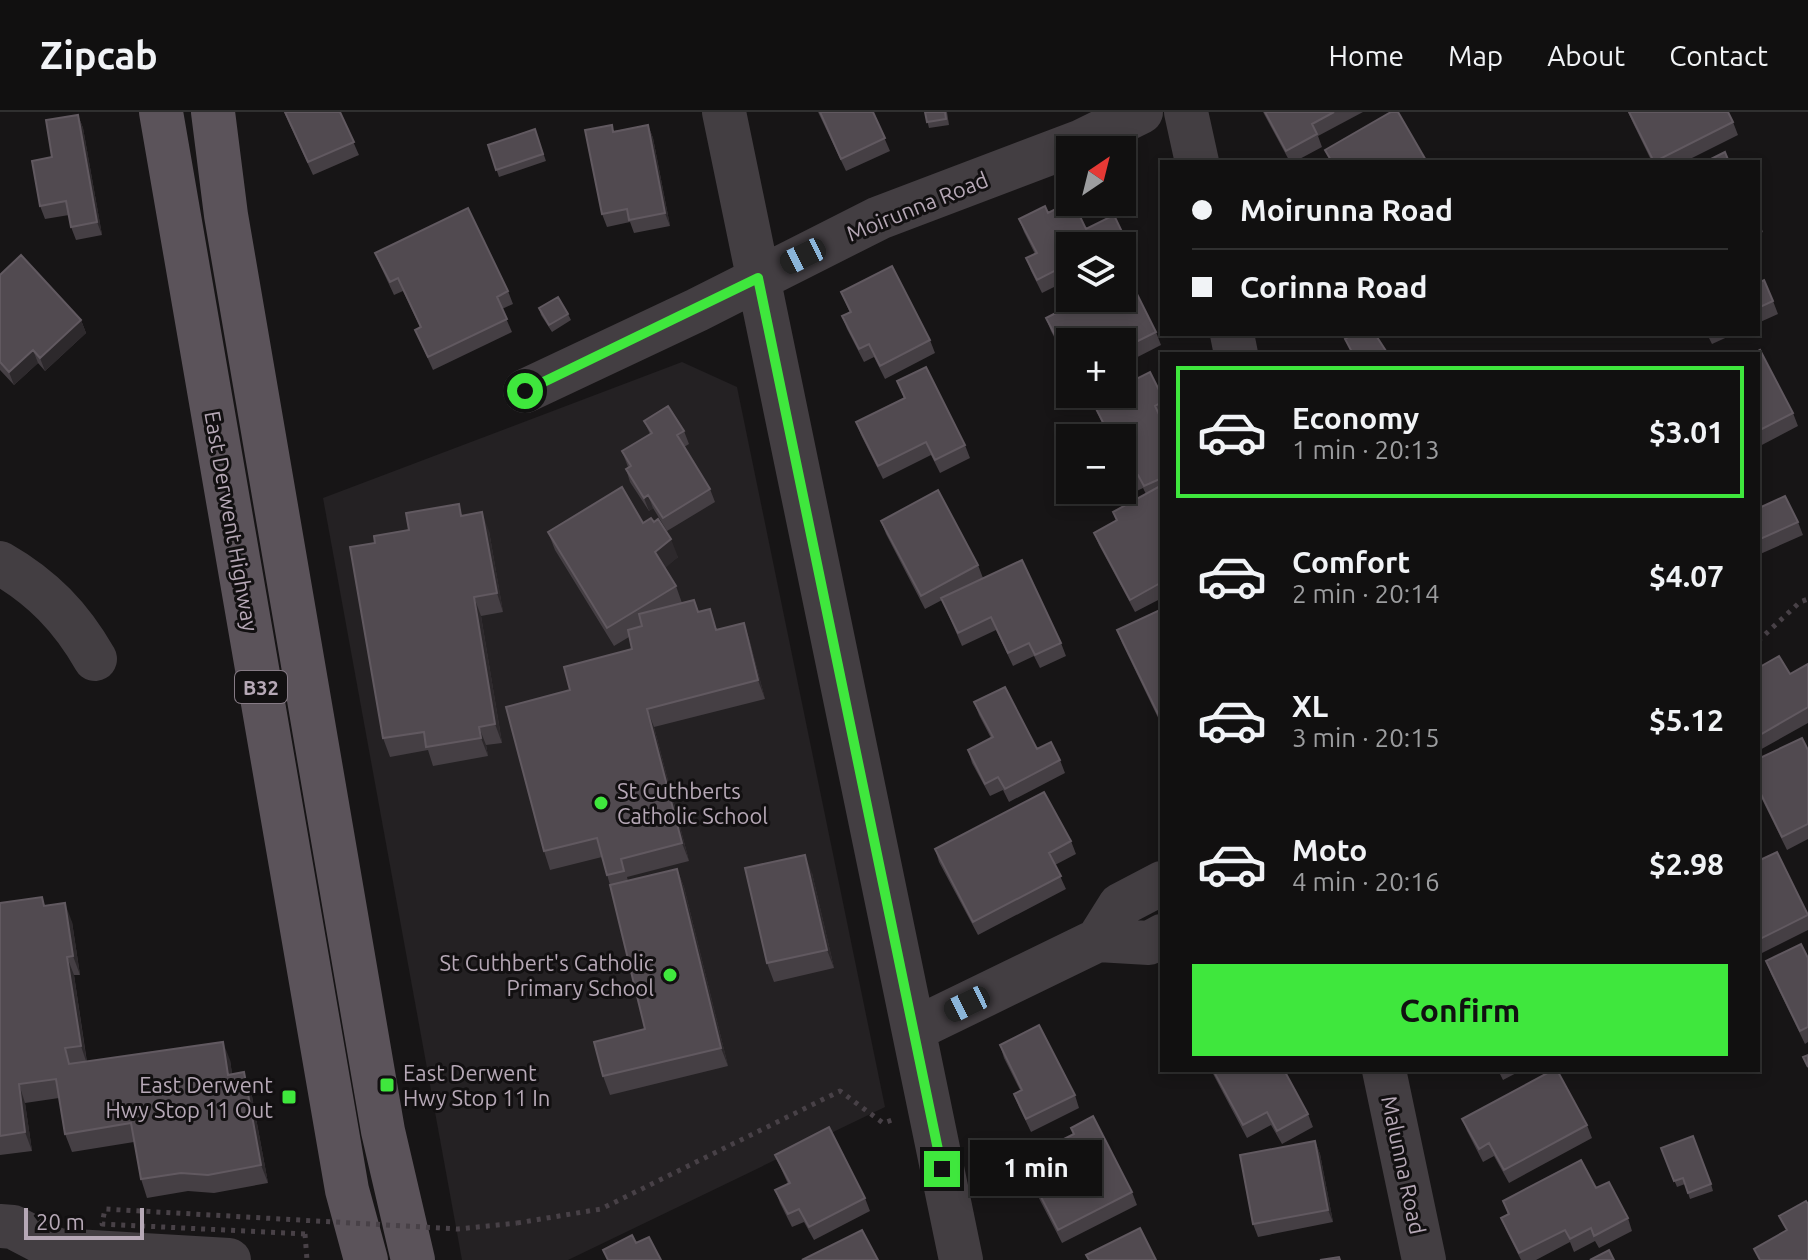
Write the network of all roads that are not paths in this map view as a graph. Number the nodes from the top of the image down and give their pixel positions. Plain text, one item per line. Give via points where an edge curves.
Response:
1 (161, 112) edge
2 (213, 112) edge
3 (724, 112) edge
4 (1141, 112) edge
5 (1186, 112) edge
6 (1197, 160) edge
7 (758, 278) junction
8 (525, 391) dead end
9 (0, 563) edge
10 (95, 659) dead end
11 (1160, 884) edge
12 (1160, 937) edge
13 (1098, 940) junction
14 (915, 1029) junction
15 (1384, 1072) edge
16 (0, 1226) edge
17 (229, 1260) edge
18 (366, 1260) edge
19 (413, 1260) edge
20 (961, 1260) edge
21 (1424, 1260) edge

1 - 18 main road, East Derwent Highway / B32 via 347,1190
2 - 19 main road, East Derwent Highway / B32 via 378,1100
3 - 7 street
4 - 7 street, Moirunna Road via 1082,141 879,218
5 - 6 street
7 - 8 street, Moirunna Road
7 - 14 street
9 - 10 street via 48,596
11 - 13 street via 1120,905
12 - 13 street via 1149,943
13 - 14 street
14 - 20 street
15 - 21 street, Malunna Road
16 - 17 street via 13,1227 57,1250

